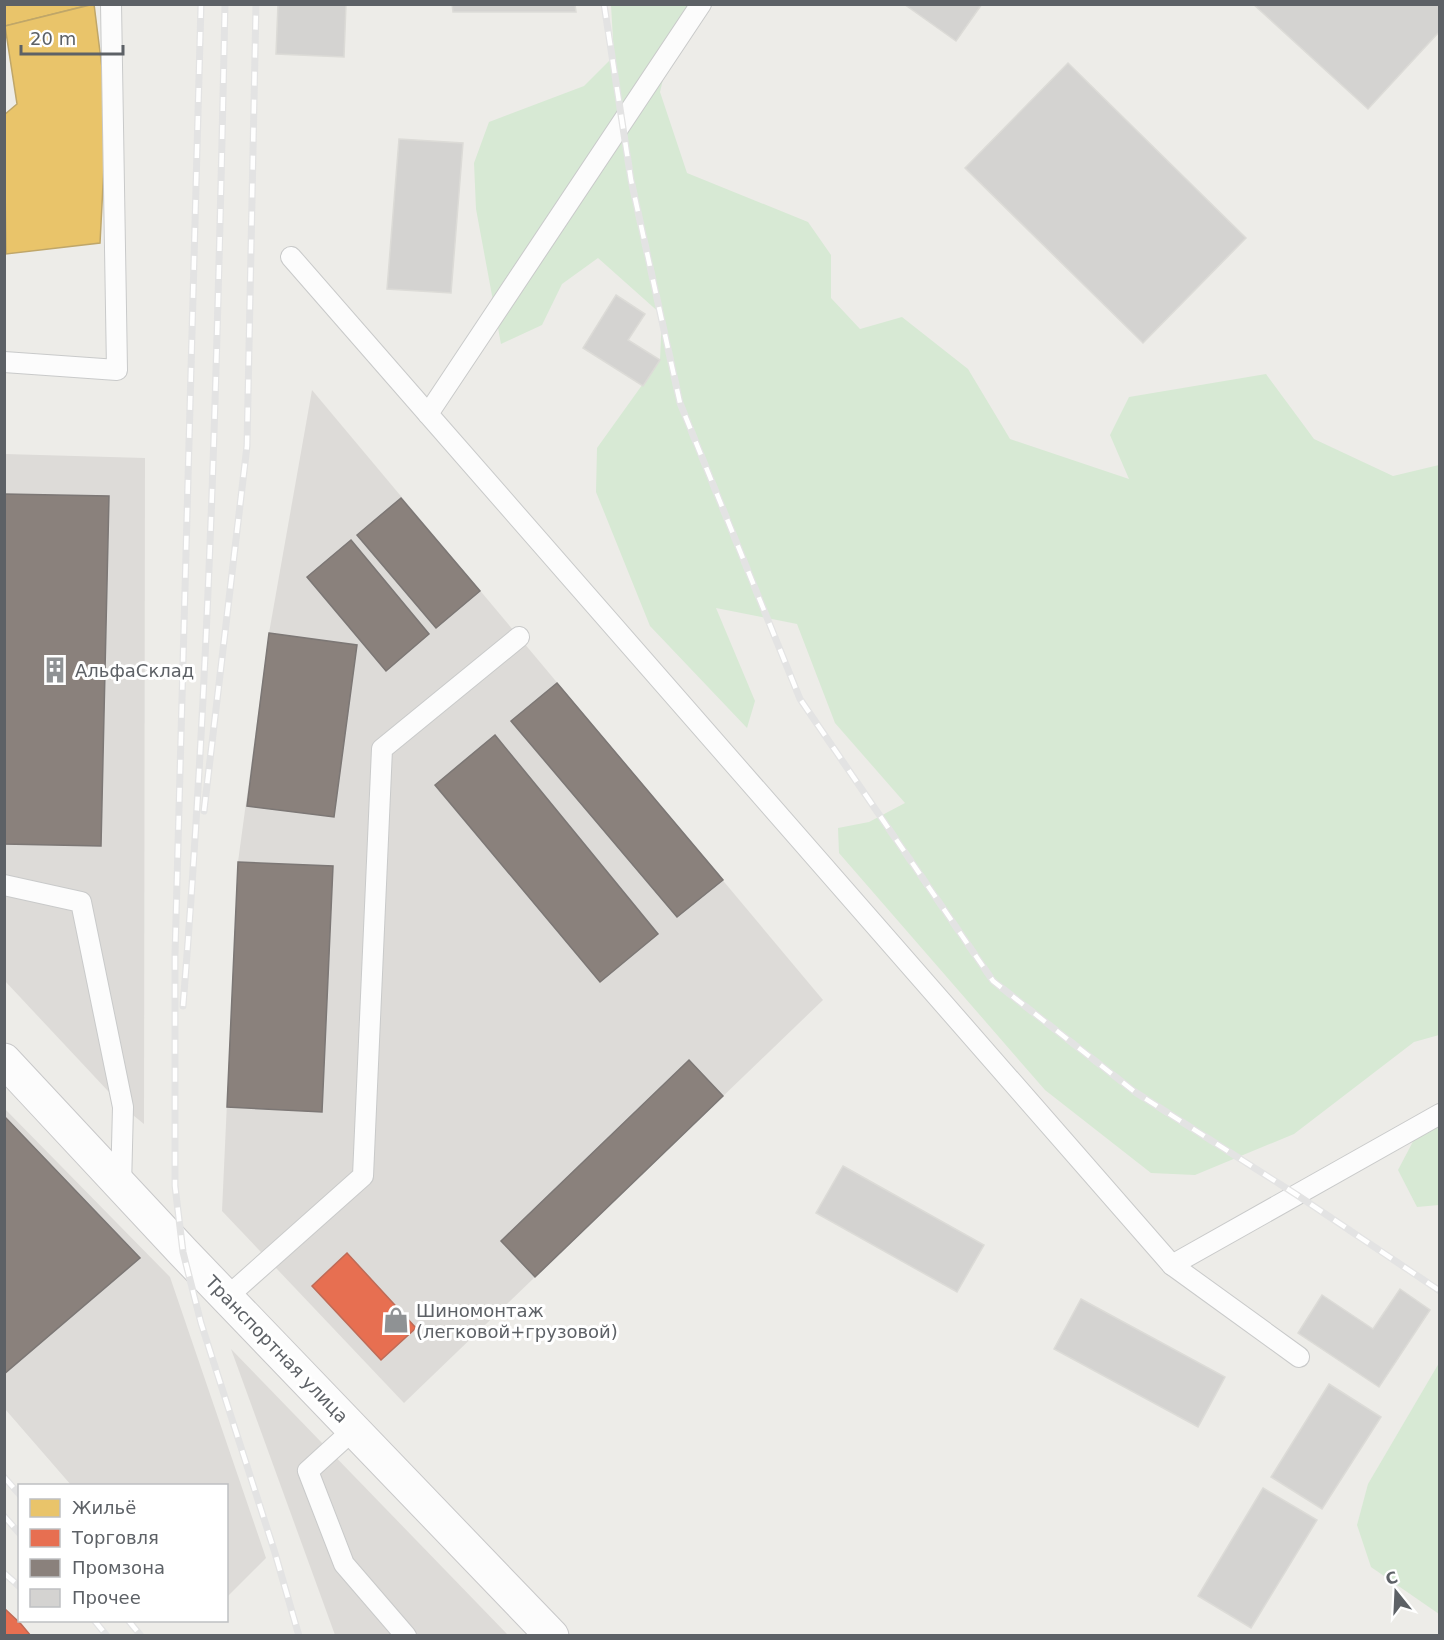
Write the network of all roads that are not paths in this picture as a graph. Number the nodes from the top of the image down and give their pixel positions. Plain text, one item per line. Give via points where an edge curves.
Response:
1 (111, 4) edge
2 (701, 4) edge
3 (291, 257) dead end
4 (4, 362) edge
5 (428, 414) junction
6 (519, 637) dead end
7 (4, 885) edge
8 (4, 1060) edge
9 (1440, 1114) edge
10 (121, 1186) junction
11 (1172, 1265) junction
12 (227, 1297) junction
13 (1299, 1357) dead end
14 (353, 1430) junction
15 (406, 1635) edge
16 (552, 1635) edge

1 - 4 lane via 117,370
2 - 5 lane
3 - 5 lane
5 - 11 lane
6 - 12 lane via 382,749 363,1176
7 - 10 lane via 81,902 123,1107
8 - 10 street, Транспортная улица
9 - 11 lane
10 - 12 street, Транспортная улица
11 - 13 lane
12 - 14 street, Транспортная улица
14 - 15 lane via 308,1471 344,1564
14 - 16 street, Транспортная улица

